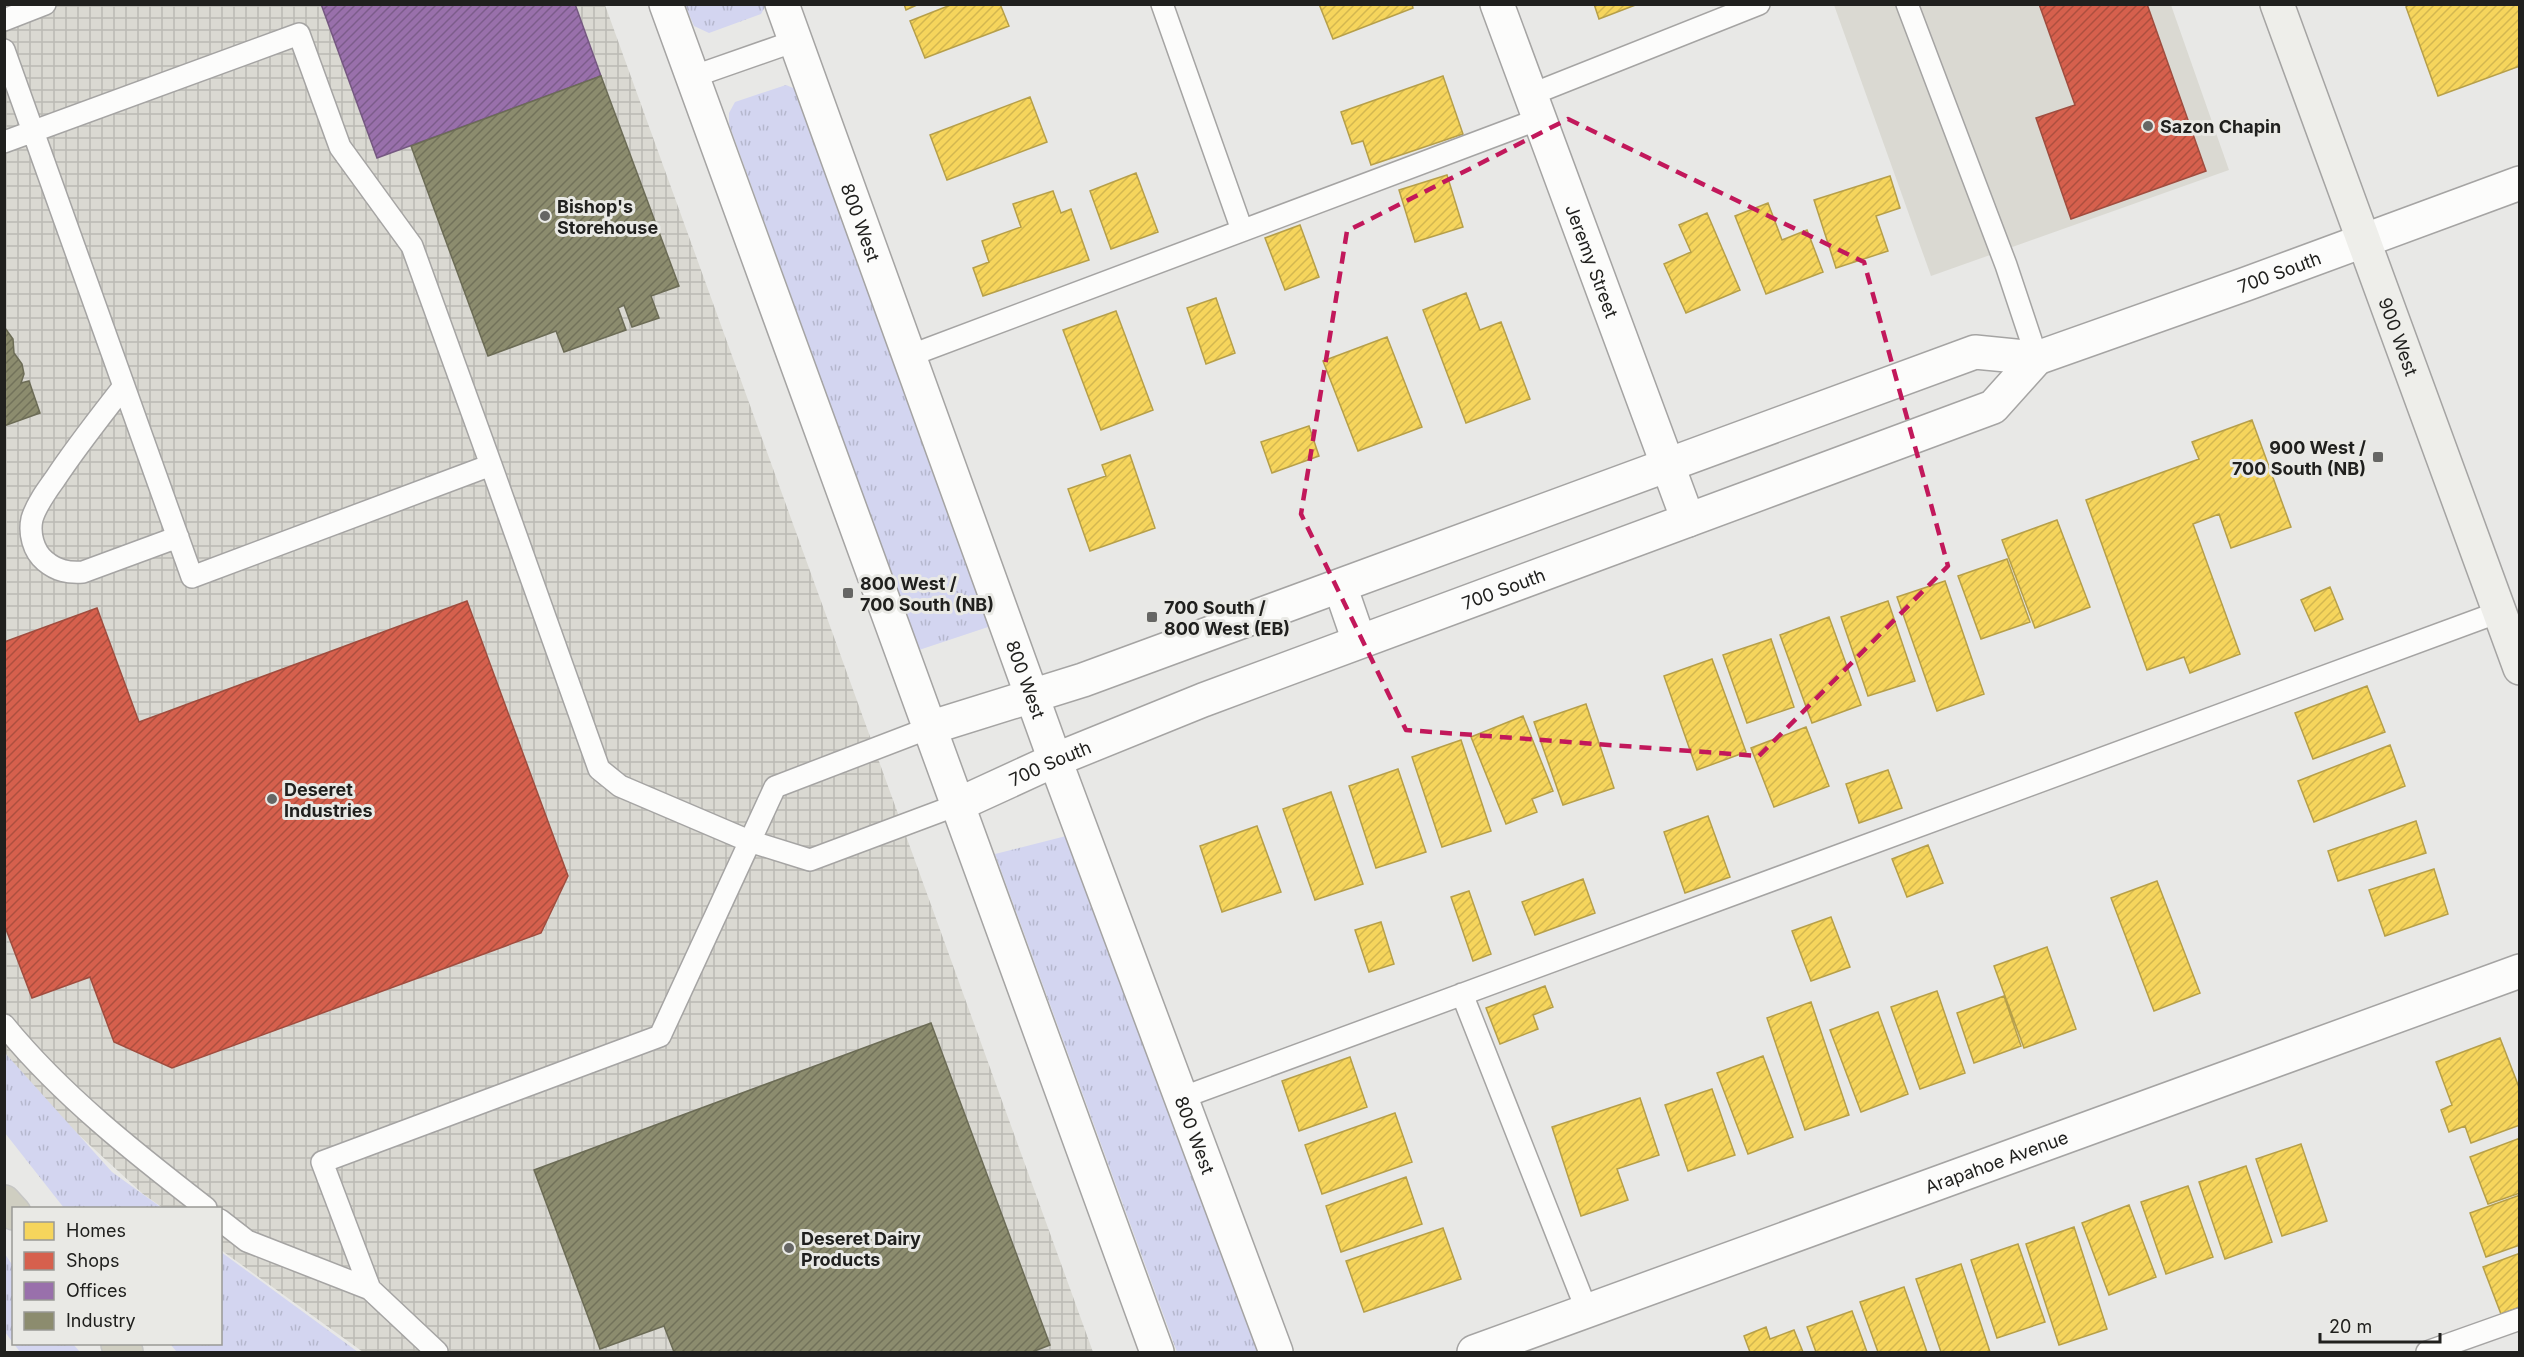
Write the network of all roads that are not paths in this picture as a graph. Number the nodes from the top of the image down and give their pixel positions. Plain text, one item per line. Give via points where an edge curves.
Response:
1 (45, 4) edge
2 (666, 4) edge
3 (782, 4) edge
4 (1162, 4) edge
5 (1497, 4) edge
6 (1759, 4) edge
7 (1908, 4) edge
8 (2277, 4) edge
9 (4, 20) edge
10 (795, 41) junction
11 (4, 50) edge
12 (692, 77) junction
13 (1535, 107) junction
14 (32, 132) junction
15 (4, 142) edge
16 (2520, 183) edge
17 (1242, 230) junction
18 (2364, 241) junction
19 (909, 356) junction
20 (2037, 358) junction
21 (124, 386) junction
22 (491, 465) junction
23 (1667, 465) junction
24 (1688, 520) junction
25 (178, 537) junction
26 (1340, 586) junction
27 (2499, 612) junction
28 (1359, 641) junction
29 (2520, 668) edge
30 (1033, 697) junction
31 (929, 728) junction
32 (1056, 760) junction
33 (957, 805) junction
34 (748, 841) junction
35 (2520, 971) edge
36 (1462, 994) junction
37 (4, 1025) edge
38 (1181, 1098) junction
39 (203, 1207) edge
40 (222, 1222) edge
41 (370, 1289) junction
42 (1587, 1311) junction
43 (2520, 1319) edge
44 (437, 1353) edge
45 (1157, 1353) edge
46 (1276, 1353) edge
47 (1474, 1353) edge
48 (2427, 1353) edge

1 - 9 lane
2 - 12 street
3 - 10 street, 800 West
4 - 17 lane
5 - 13 street, Jeremy Street
6 - 13 lane
7 - 20 lane
8 - 18 main road, 900 West
10 - 12 lane
10 - 19 street, 800 West
11 - 14 lane
12 - 31 street
13 - 17 lane
13 - 23 street, Jeremy Street
14 - 15 lane
14 - 21 lane
14 - 22 lane via 299,34 340,147 412,246
16 - 18 street, 700 South
17 - 19 lane
18 - 20 street, 700 South
18 - 27 main road, 900 West
19 - 30 street, 800 West
20 - 23 street, 700 South via 1975,352
20 - 24 street, 700 South via 1993,407
21 - 25 lane
21 - 25 lane via 78,443 45,494 32,518 31,537 39,556 66,573 83,572
22 - 25 lane via 192,577
22 - 34 lane via 600,769 620,786
23 - 24 street, Jeremy Street
23 - 26 street, 700 South
24 - 28 street, 700 South
26 - 28 street
26 - 30 street, 700 South
27 - 29 main road, 900 West
27 - 36 lane
28 - 32 street, 700 South
30 - 31 street, 700 South
30 - 32 street, 800 West
31 - 33 street
31 - 34 lane via 775,787
32 - 33 street, 700 South
32 - 38 street, 800 West
33 - 34 lane via 810,860
33 - 45 street
34 - 41 lane via 660,1036 322,1162
35 - 42 street, Arapahoe Avenue
36 - 38 lane
36 - 42 lane
37 - 39 lane via 59,1083 132,1150
38 - 46 street, 800 West
40 - 41 lane via 247,1241
41 - 44 lane
42 - 47 street, Arapahoe Avenue
43 - 48 lane

